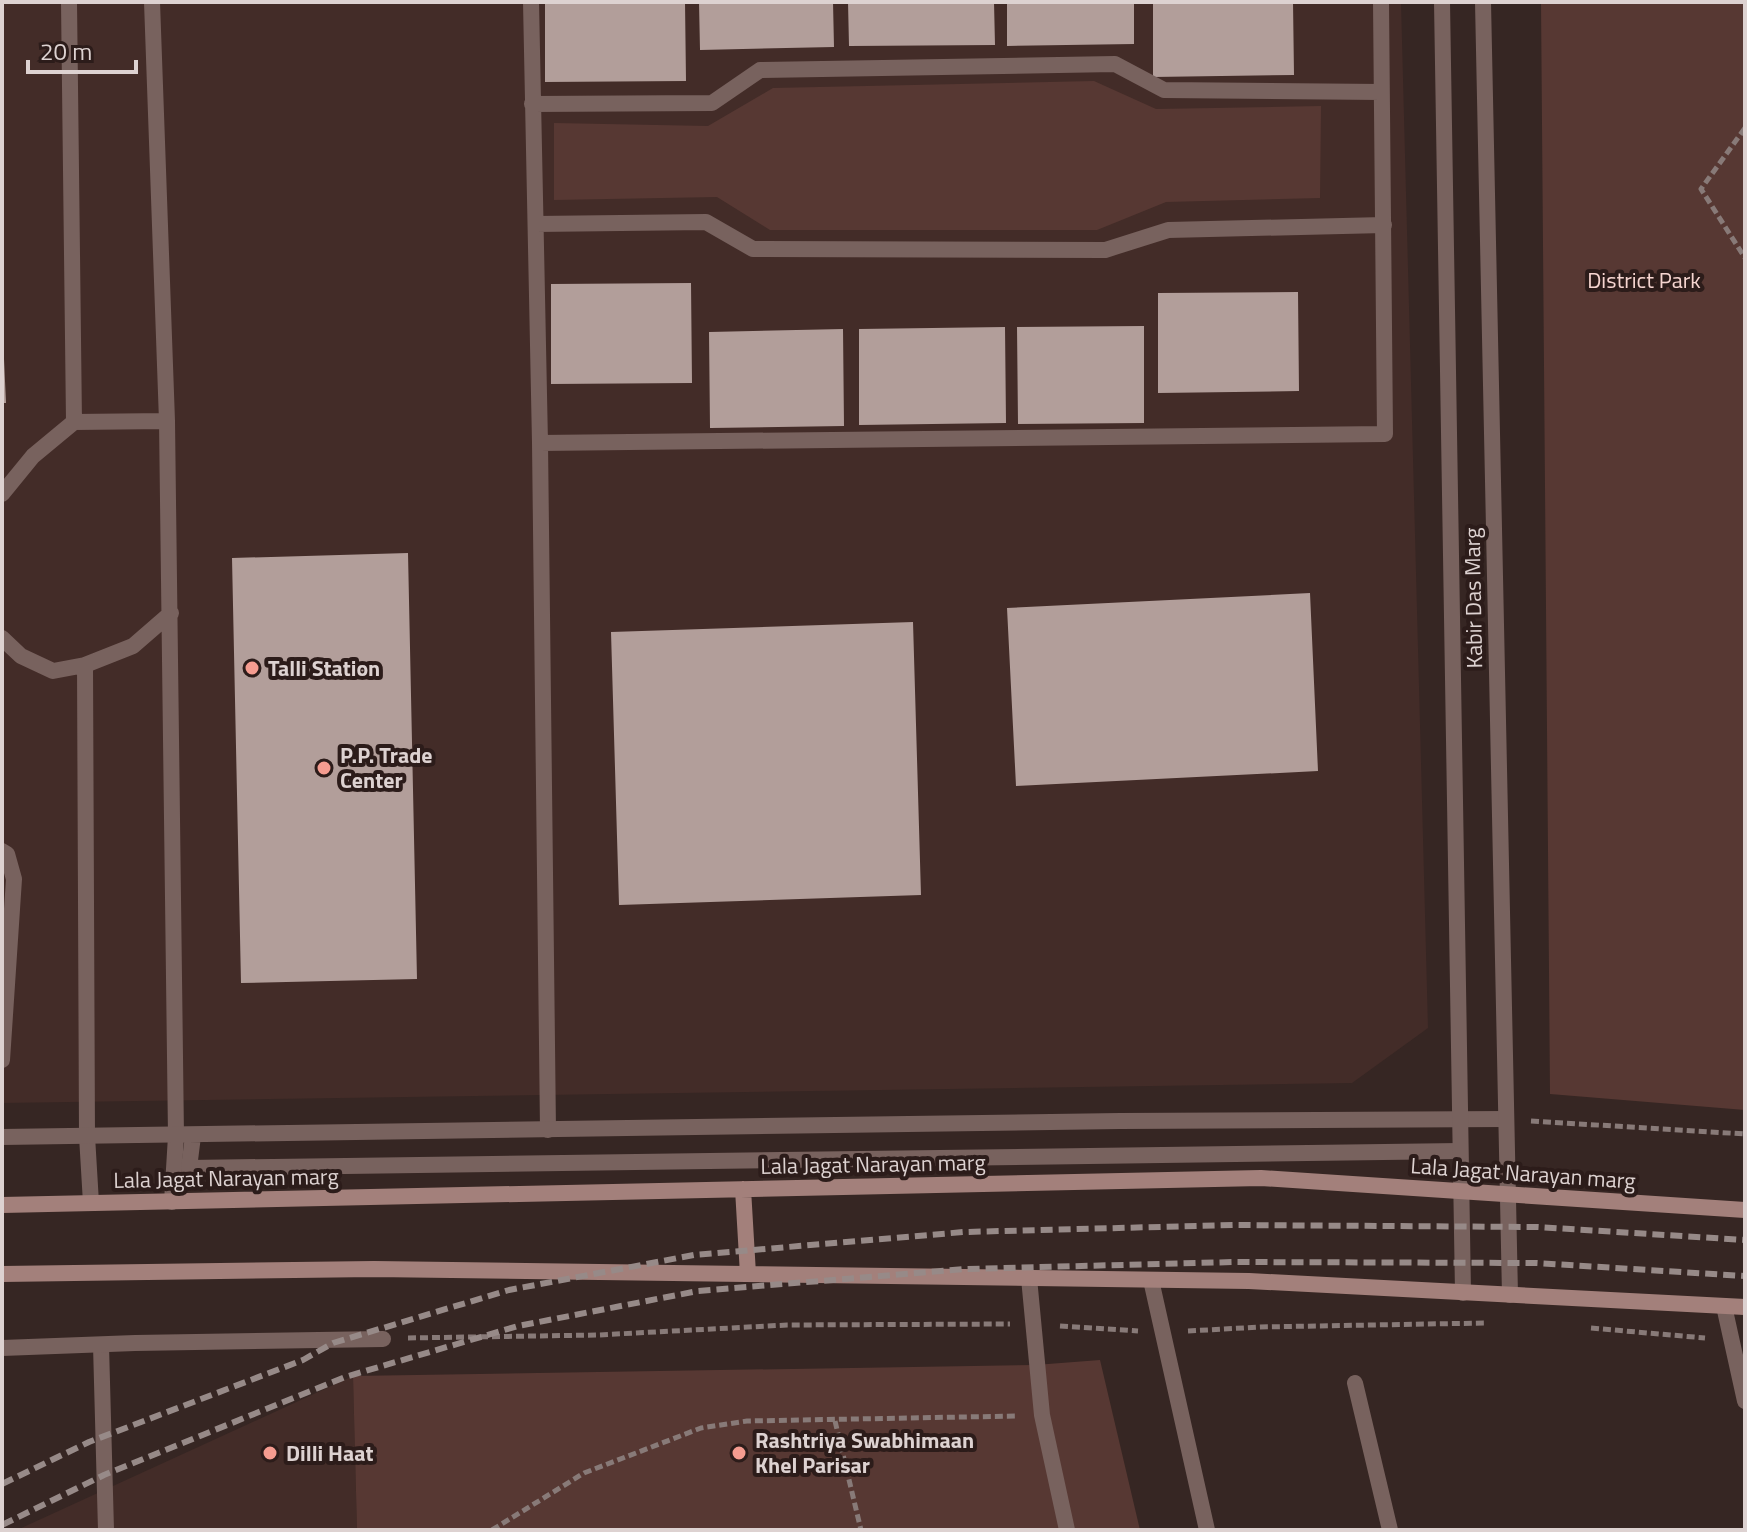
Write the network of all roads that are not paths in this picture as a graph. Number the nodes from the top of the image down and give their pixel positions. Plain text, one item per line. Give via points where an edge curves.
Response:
1 (69, 2) edge
2 (152, 2) edge
3 (531, 2) edge
4 (1381, 2) edge
5 (1442, 2) edge
6 (1483, 2) edge
7 (1381, 92) junction
8 (532, 104) junction
9 (536, 224) junction
10 (1384, 225) junction
11 (167, 421) junction
12 (74, 422) junction
13 (540, 443) junction
14 (2, 494) edge
15 (171, 613) junction
16 (2, 638) edge
17 (85, 665) junction
18 (2, 851) edge
19 (2, 1060) edge
20 (1460, 1119) junction
21 (1506, 1119) junction
22 (548, 1130) junction
23 (87, 1136) junction
24 (184, 1136) junction
25 (2, 1137) edge
26 (1460, 1151) junction
27 (743, 1189) junction
28 (1461, 1191) junction
29 (1508, 1194) junction
30 (172, 1202) junction
31 (91, 1203) junction
32 (2, 1205) edge
33 (1745, 1210) edge
34 (2, 1274) edge
35 (748, 1274) junction
36 (1029, 1278) junction
37 (1151, 1280) junction
38 (1463, 1293) junction
39 (1510, 1295) junction
40 (1724, 1306) junction
41 (1745, 1307) edge
42 (383, 1339) road end
43 (1738, 1341) edge
44 (101, 1345) junction
45 (2, 1348) edge
46 (1355, 1383) dead end
47 (1745, 1401) edge
48 (106, 1530) edge
49 (1067, 1530) edge
50 (1207, 1530) edge
51 (1390, 1530) edge

1 - 12 street
2 - 11 street
3 - 8 street
4 - 7 street
5 - 20 street, Kabir Das Marg
6 - 21 street, Kabir Das Marg
7 - 8 street via 1164,90 1115,64 760,70 712,103
7 - 10 street
8 - 9 street
9 - 10 street via 706,222 753,249 1059,250 1105,250 1168,230
9 - 13 street
10 - 13 street via 1385,434
11 - 12 street
11 - 15 street
12 - 14 street via 33,456
13 - 22 street
15 - 17 street via 133,646
15 - 24 street
16 - 17 street via 21,656 53,671
17 - 23 street
18 - 19 street via 14,879
20 - 21 street
20 - 22 street
20 - 26 street, Kabir Das Marg
21 - 29 street, Kabir Das Marg
22 - 24 street
23 - 24 street
23 - 25 street
23 - 31 street
24 - 26 street via 189,1168
24 - 30 street
26 - 28 street, Kabir Das Marg
27 - 28 main road, Lala Jagat Narayan marg via 1261,1178
27 - 30 main road, Lala Jagat Narayan marg
27 - 35 main road
28 - 29 main road, Lala Jagat Narayan marg
28 - 38 street, Kabir Das Marg
29 - 33 main road, Lala Jagat Narayan marg
29 - 39 street, Kabir Das Marg
30 - 31 main road, Lala Jagat Narayan marg
31 - 32 main road, Lala Jagat Narayan marg
34 - 35 main road via 374,1269
35 - 36 main road
36 - 37 main road
36 - 49 street via 1042,1415
37 - 38 main road
37 - 50 street
38 - 39 main road
39 - 40 main road
40 - 41 main road
40 - 43 street
42 - 44 street
43 - 47 street
44 - 45 street
44 - 48 street
46 - 51 street

